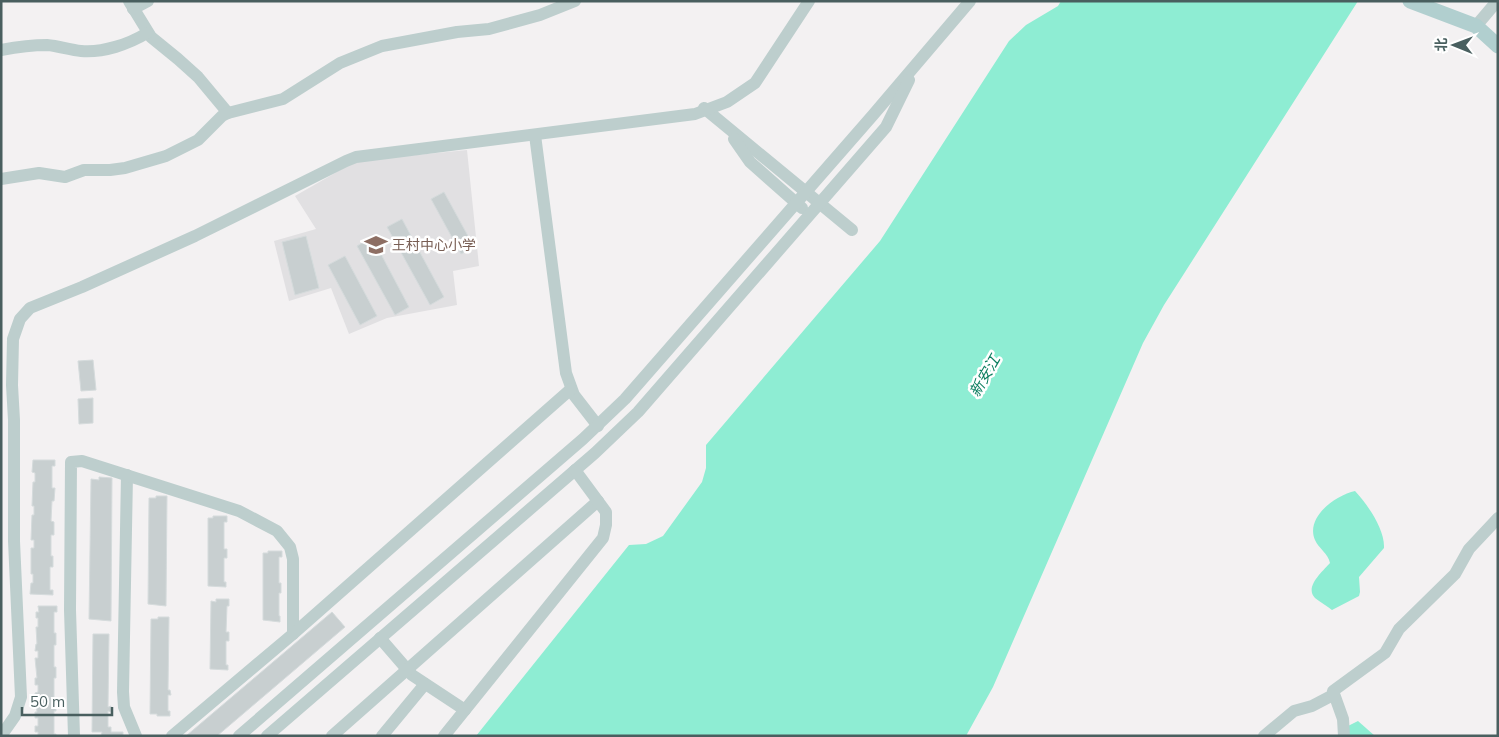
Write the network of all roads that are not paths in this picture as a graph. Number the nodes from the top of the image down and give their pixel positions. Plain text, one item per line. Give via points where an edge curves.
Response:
1 (148, 1) edge
2 (575, 1) edge
3 (809, 1) edge
4 (970, 1) edge
5 (1410, 1) edge
6 (1498, 4) edge
7 (131, 5) edge
8 (1476, 26) junction
9 (147, 33) junction
10 (1498, 46) edge
11 (1, 50) edge
12 (917, 62) junction
13 (708, 109) junction
14 (228, 113) junction
15 (535, 135) junction
16 (1, 179) edge
17 (796, 203) junction
18 (810, 215) junction
19 (852, 230) dead end
20 (6, 385) edge
21 (572, 389) junction
22 (598, 426) junction
23 (575, 470) junction
24 (127, 475) junction
25 (598, 501) junction
26 (1498, 518) edge
27 (293, 634) junction
28 (380, 638) junction
29 (407, 670) junction
30 (425, 684) junction
31 (1333, 695) junction
32 (464, 710) junction
33 (337, 734) edge
34 (1, 736) edge
35 (74, 736) edge
36 (136, 736) edge
37 (172, 736) edge
38 (239, 736) edge
39 (267, 736) edge
40 (382, 736) edge
41 (444, 736) edge
42 (1264, 736) edge
43 (1344, 736) edge

1 - 7 street
2 - 14 street via 489,29 382,46 340,63 283,99
3 - 13 street via 755,83 737,97
4 - 12 street
5 - 8 main road
6 - 8 street
7 - 9 street
8 - 10 main road
9 - 11 street via 114,47 93,51 50,45
9 - 14 street via 198,77
12 - 17 street
12 - 18 street via 886,127
13 - 15 street via 694,114
13 - 17 street via 750,162
13 - 19 street
14 - 16 street via 194,143 158,158 110,170 84,170 65,177 39,173
15 - 20 street via 351,159 195,236 30,308 20,319 15,332
15 - 21 street via 566,373
17 - 18 street
17 - 22 street via 642,381
18 - 23 street via 655,393
20 - 34 street via 14,420 14,541 21,697
21 - 22 street
21 - 27 street
22 - 38 street
23 - 25 street
23 - 28 street
24 - 27 street via 239,511 277,531 290,547 293,559
24 - 35 street via 82,461 70,462
24 - 36 street via 123,692 124,707
25 - 29 street
25 - 32 street via 606,512 603,538
26 - 31 street via 1468,549 1455,574 1399,629 1385,653 1335,688
27 - 37 street
28 - 29 street
28 - 39 street
29 - 30 street
29 - 33 street
30 - 32 street
30 - 40 street
31 - 42 street via 1294,711
31 - 43 street via 1343,719
32 - 41 street

